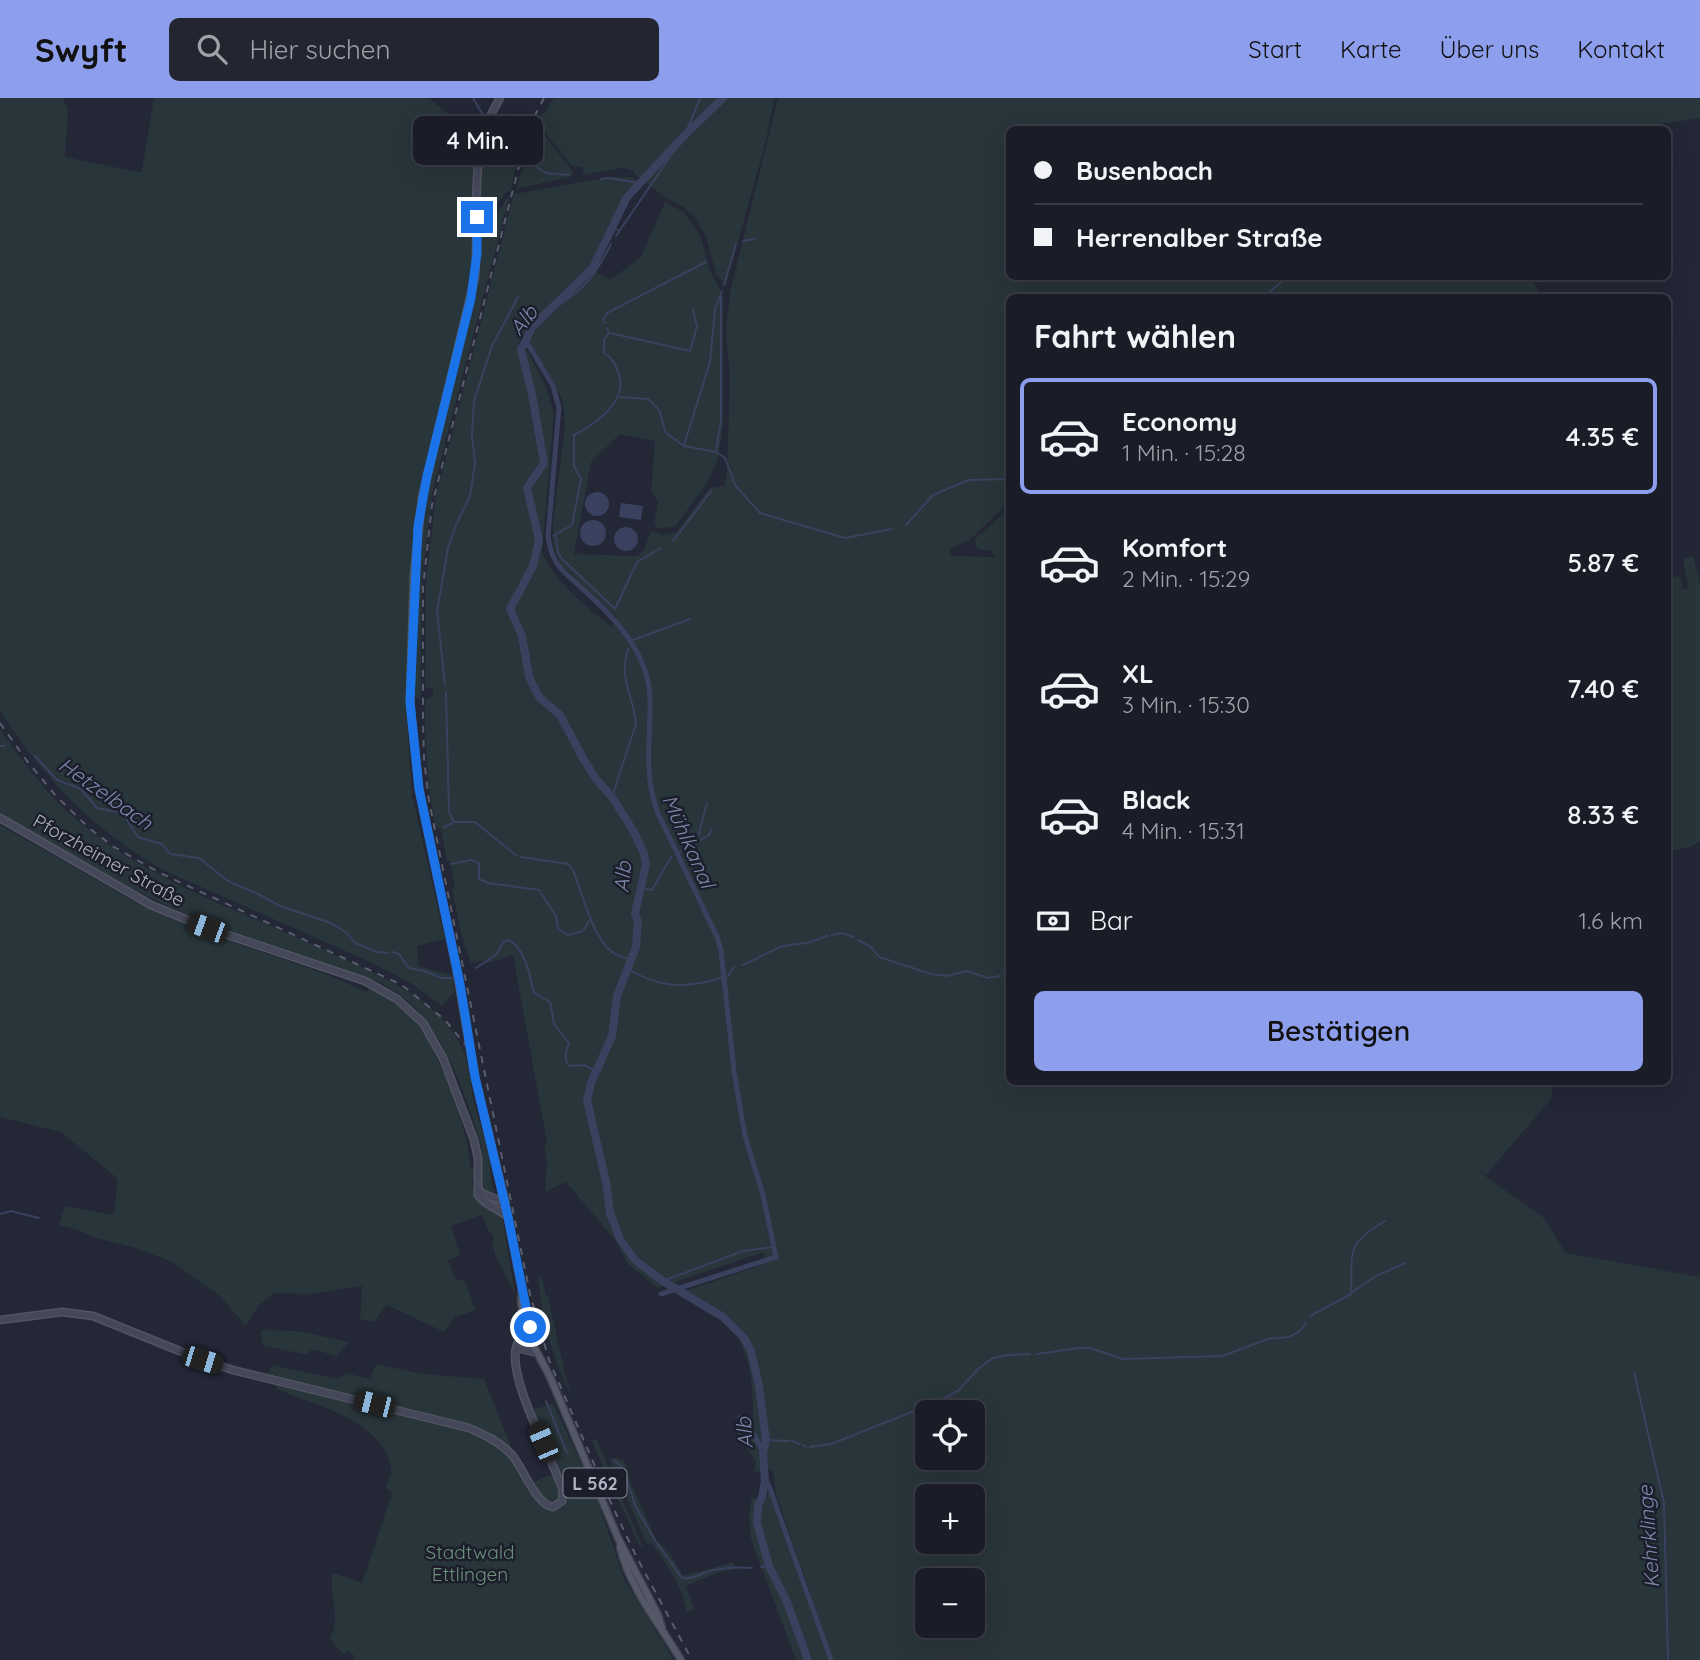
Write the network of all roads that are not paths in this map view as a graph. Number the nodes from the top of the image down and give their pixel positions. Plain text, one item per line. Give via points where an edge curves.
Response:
1 (500, 98) edge
2 (0, 818) edge
3 (500, 1182) junction
4 (478, 1189) junction
5 (491, 1197) junction
6 (505, 1202) junction
7 (496, 1207) junction
8 (508, 1217) junction
9 (0, 1320) edge
10 (531, 1339) junction
11 (516, 1350) junction
12 (537, 1353) junction
13 (681, 1660) edge

1 - 3 main road via 479,151 475,277 422,498 414,574 410,702 419,789
2 - 4 main road, Pforzheimer Straße via 151,905 358,978 397,999 423,1023 443,1058 474,1140
3 - 5 main road
3 - 6 main road
4 - 5 main road
4 - 7 main road via 480,1199
5 - 6 main road
6 - 7 main road
6 - 8 main road, L 562
7 - 8 main road
8 - 10 main road, L 562 via 523,1317
9 - 11 main road via 62,1312 93,1315 233,1370 469,1428 495,1440 513,1456 544,1504 557,1506 563,1491 525,1399 514,1364
10 - 11 main road
10 - 12 main road, L 562
11 - 12 main road
12 - 13 main road, L 562 via 618,1538

